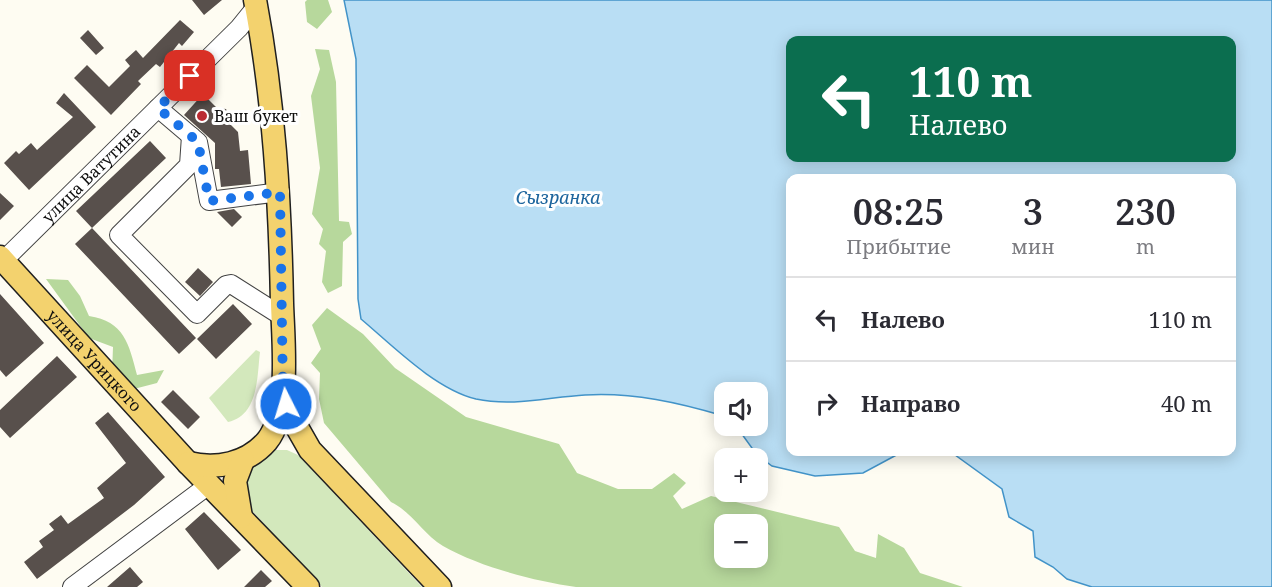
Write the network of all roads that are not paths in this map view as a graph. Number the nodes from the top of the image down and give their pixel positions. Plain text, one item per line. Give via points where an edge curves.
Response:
1 (255, 4) edge
2 (158, 108) junction
3 (191, 136) junction
4 (280, 192) junction
5 (1, 261) edge
6 (283, 316) junction
7 (283, 395) junction
8 (267, 441) junction
9 (310, 450) junction
10 (243, 460) junction
11 (188, 463) junction
12 (210, 484) junction
13 (241, 517) junction
14 (72, 587) edge
15 (309, 587) edge
16 (440, 587) edge

1 - 2 street, улица Ватутина via 239,28
1 - 4 main road
2 - 3 street
2 - 5 street, улица Ватутина
3 - 4 street via 198,142 209,201
3 - 6 street via 189,165 119,235 197,314 231,284
4 - 6 main road
5 - 11 main road, улица Урицкого
6 - 7 main road
7 - 8 main road
7 - 9 main road
8 - 9 main road
8 - 10 main road
9 - 16 main road
10 - 11 main road via 215,467
10 - 13 main road via 235,481
11 - 12 main road, улица Урицкого
12 - 13 main road, улица Урицкого
12 - 14 street
13 - 15 main road

